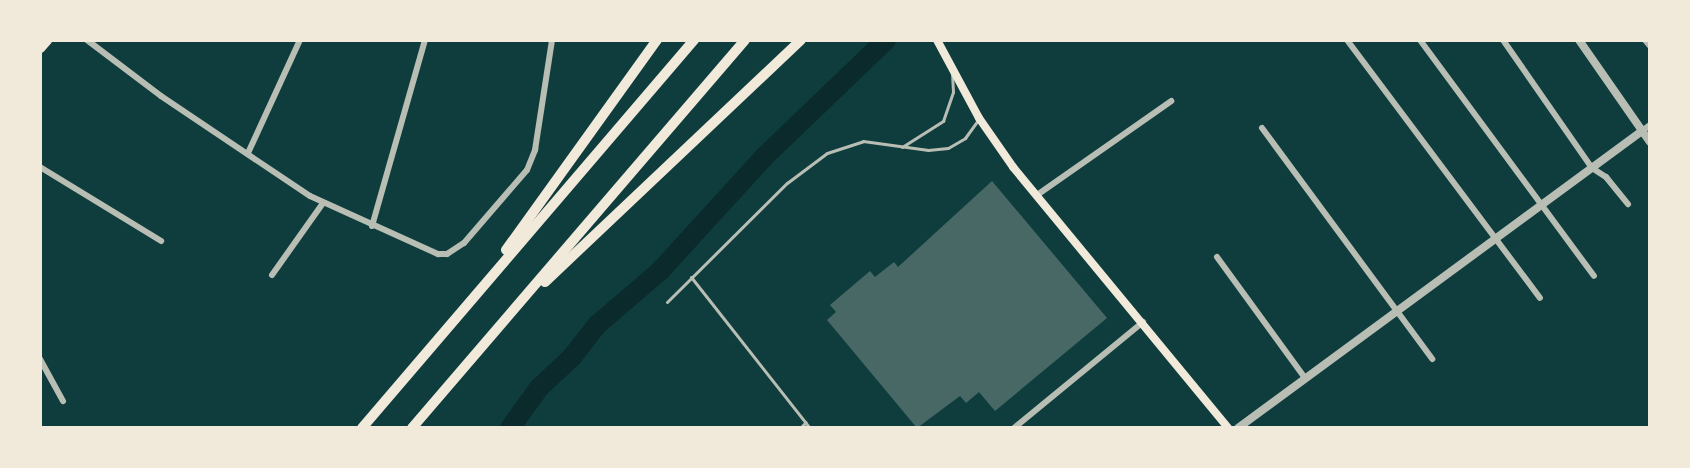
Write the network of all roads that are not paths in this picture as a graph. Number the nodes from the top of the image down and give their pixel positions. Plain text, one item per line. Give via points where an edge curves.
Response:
1 (87, 40) edge
2 (300, 40) edge
3 (425, 40) edge
4 (552, 40) edge
5 (657, 40) edge
6 (694, 40) edge
7 (745, 40) edge
8 (801, 40) edge
9 (937, 40) edge
10 (1347, 40) edge
11 (1420, 40) edge
12 (1503, 40) edge
13 (1579, 40) edge
14 (1645, 40) edge
15 (1650, 46) edge
16 (951, 67) junction
17 (1171, 101) dead end
18 (979, 118) junction
19 (1650, 125) edge
20 (1262, 128) dead end
21 (1642, 131) junction
22 (1650, 142) edge
23 (900, 147) junction
24 (248, 153) junction
25 (40, 167) edge
26 (1592, 168) junction
27 (1037, 195) junction
28 (323, 203) junction
29 (1628, 204) dead end
30 (1542, 206) junction
31 (372, 226) junction
32 (1497, 239) junction
33 (161, 241) dead end
34 (1217, 257) dead end
35 (272, 274) dead end
36 (1594, 276) dead end
37 (691, 277) junction
38 (478, 292) junction
39 (1540, 298) dead end
40 (667, 302) dead end
41 (1397, 312) junction
42 (507, 317) junction
43 (1143, 322) junction
44 (40, 359) edge
45 (1432, 359) dead end
46 (1305, 378) junction
47 (63, 401) dead end
48 (806, 422) junction
49 (362, 428) edge
50 (412, 428) edge
51 (800, 428) edge
52 (810, 428) edge
53 (1014, 428) edge
54 (1228, 428) edge
55 (1238, 428) edge

1 - 24 street via 160,96
2 - 24 street
3 - 31 street
4 - 31 street via 531,162 465,243 447,254 438,254
5 - 38 highway
6 - 38 highway
7 - 42 highway
8 - 42 highway
9 - 16 main road
10 - 32 street
11 - 30 street
12 - 26 street
13 - 21 street
14 - 15 street
16 - 18 main road
16 - 23 lane via 953,92 943,121 927,135
17 - 27 street
18 - 23 lane via 965,138 948,148
18 - 27 main road
19 - 21 street
20 - 41 street
21 - 22 street
21 - 26 street
23 - 37 lane via 862,141 826,153 787,183
24 - 28 street
25 - 33 street
26 - 29 street via 1606,177
26 - 30 street
27 - 43 main road
28 - 31 street
28 - 35 street
30 - 32 street
30 - 36 street
32 - 39 street
32 - 41 street
34 - 46 street
37 - 40 lane
37 - 48 lane
38 - 49 highway
41 - 45 street
41 - 46 street
42 - 50 highway
43 - 53 street
43 - 54 main road
44 - 47 street
46 - 55 street
48 - 51 lane
48 - 52 lane

